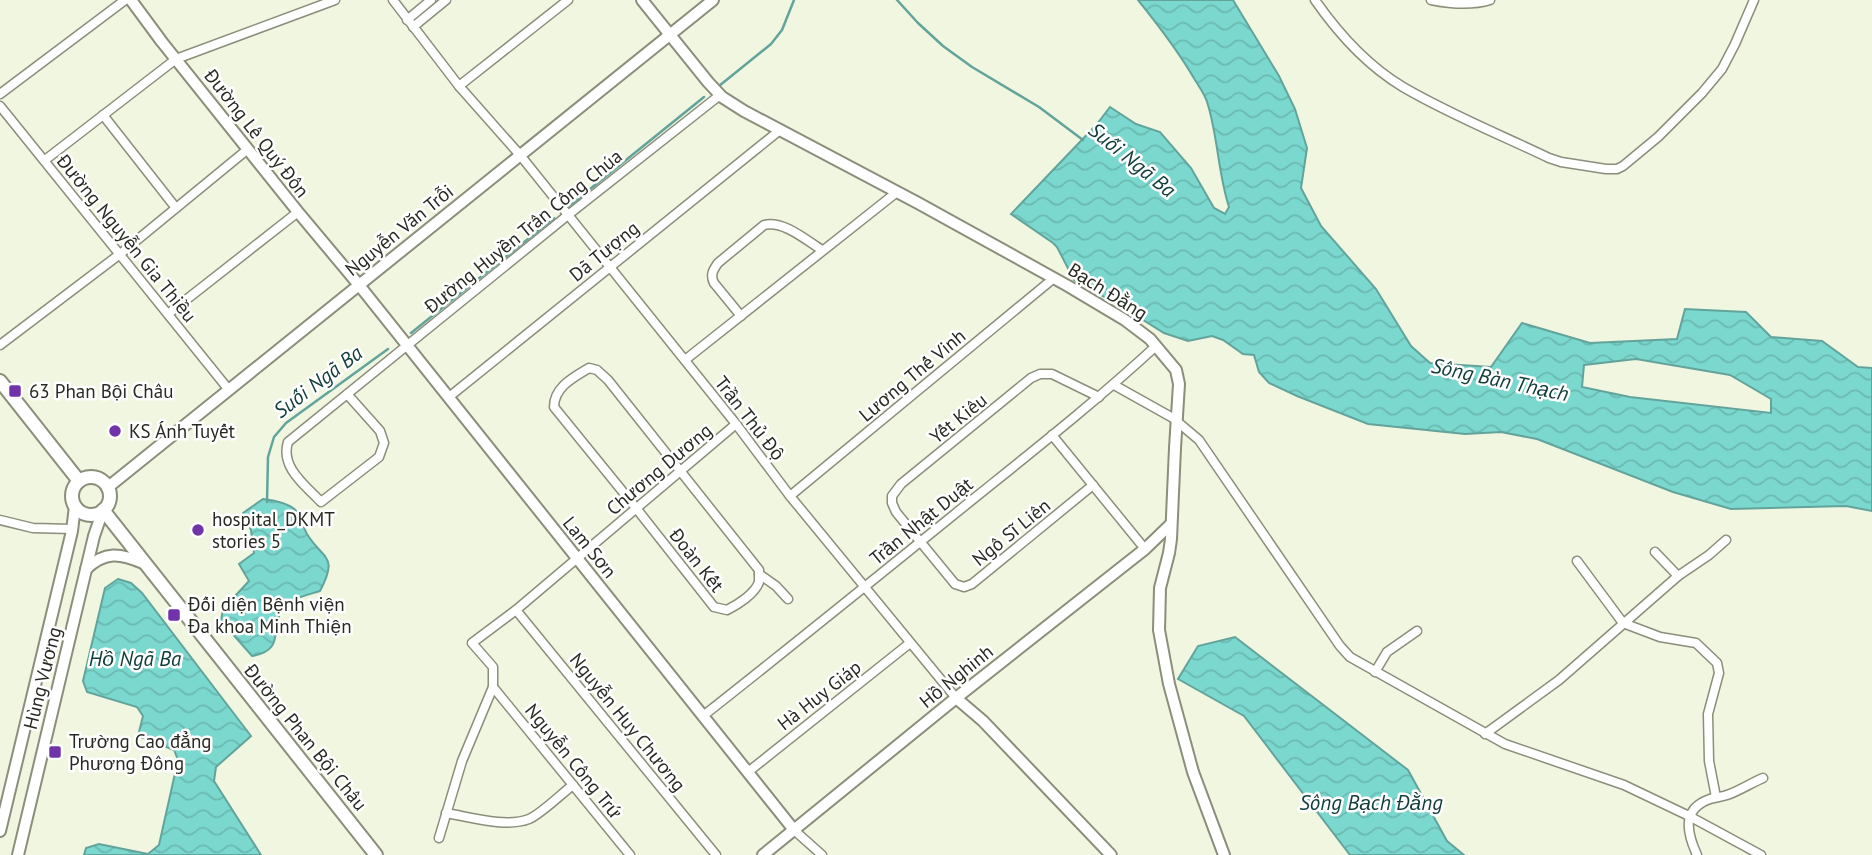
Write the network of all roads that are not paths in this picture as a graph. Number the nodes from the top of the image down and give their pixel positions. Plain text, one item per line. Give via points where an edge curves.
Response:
1 (125, 0) edge
2 (131, 0) edge
3 (335, 0) edge
4 (393, 0) edge
5 (431, 0) edge
6 (446, 0) edge
7 (568, 0) edge
8 (642, 0) edge
9 (712, 0) edge
10 (1315, 0) edge
11 (1431, 0) edge
12 (1490, 0) edge
13 (1754, 0) edge
14 (410, 23) junction
15 (670, 34) junction
16 (176, 59) junction
17 (459, 86) junction
18 (0, 94) edge
19 (720, 95) junction
20 (0, 106) edge
21 (103, 115) junction
22 (780, 130) junction
23 (248, 149) junction
24 (520, 155) junction
25 (45, 160) junction
26 (897, 192) junction
27 (176, 208) junction
28 (298, 212) junction
29 (568, 215) junction
30 (822, 250) junction
31 (120, 254) junction
32 (609, 266) junction
33 (1054, 278) junction
34 (359, 285) junction
35 (168, 314) junction
36 (741, 316) junction
37 (0, 345) edge
38 (407, 345) junction
39 (1156, 346) junction
40 (685, 360) junction
41 (0, 381) edge
42 (1114, 384) junction
43 (229, 390) junction
44 (347, 394) junction
45 (449, 397) junction
46 (1099, 397) junction
47 (1176, 420) junction
48 (736, 424) junction
49 (1052, 435) junction
50 (680, 471) junction
51 (79, 481) junction
52 (1093, 485) junction
53 (107, 488) junction
54 (790, 496) junction
55 (75, 506) junction
56 (636, 508) junction
57 (103, 510) junction
58 (0, 520) edge
59 (1171, 524) junction
60 (72, 529) junction
61 (1726, 540) dead end
62 (920, 541) junction
63 (1145, 549) junction
64 (1655, 552) dead end
65 (577, 558) junction
66 (1577, 561) dead end
67 (143, 563) junction
68 (86, 569) junction
69 (759, 574) junction
70 (1678, 576) junction
71 (864, 588) junction
72 (788, 599) dead end
73 (516, 610) junction
74 (1623, 623) junction
75 (1416, 631) dead end
76 (911, 643) junction
77 (39, 670) junction
78 (1375, 672) junction
79 (61, 675) junction
80 (493, 687) junction
81 (956, 698) junction
82 (703, 716) junction
83 (1485, 734) junction
84 (748, 772) junction
85 (1763, 778) dead end
86 (573, 785) junction
87 (1716, 797) junction
88 (446, 813) junction
89 (1689, 816) junction
90 (794, 830) junction
91 (0, 831) edge
92 (439, 838) dead end
93 (18, 855) edge
94 (376, 855) edge
95 (630, 855) edge
96 (716, 855) edge
97 (763, 855) edge
98 (822, 855) edge
99 (1111, 855) edge
100 (1224, 855) edge
101 (1697, 855) edge
102 (1761, 855) edge

1 - 18 street
2 - 16 street, Đường Lê Quý Đôn
3 - 16 street
4 - 14 street, Trần Thủ Độ
5 - 14 street
6 - 14 street
7 - 17 street
8 - 15 street, Bạch Đằng
9 - 15 street, Nguyễn Văn Trỗi
10 - 13 street via 1350,43 1402,86 1549,158 1612,170 1658,137 1702,93 1727,61
11 - 12 street via 1455,4
14 - 17 street, Trần Thủ Độ
15 - 19 street, Bạch Đằng
15 - 24 street, Nguyễn Văn Trỗi
16 - 21 street
16 - 23 street, Đường Lê Quý Đôn
17 - 24 street, Trần Thủ Độ
19 - 22 street, Bạch Đằng
19 - 29 street, Đường Huyền Trân Công Chúa
20 - 25 street, Đường Nguyễn Gia Thiều
21 - 25 street
21 - 27 street
22 - 26 street, Bạch Đằng
22 - 32 street, Dã Tượng
23 - 27 street
23 - 28 street, Đường Lê Quý Đôn
24 - 29 street, Trần Thủ Độ
24 - 34 street, Nguyễn Văn Trỗi
25 - 31 street, Đường Nguyễn Gia Thiều
26 - 30 street
26 - 33 street, Bạch Đằng
27 - 31 street
28 - 34 street, Đường Lê Quý Đôn
28 - 35 street
29 - 32 street, Trần Thủ Độ
29 - 38 street, Đường Huyền Trân Công Chúa
30 - 36 street
30 - 36 street via 780,226 764,225 718,263 711,277
31 - 35 street, Đường Nguyễn Gia Thiều
31 - 37 street
32 - 40 street, Trần Thủ Độ
32 - 45 street, Dã Tượng
33 - 39 street, Bạch Đằng via 1125,320
33 - 54 street, Lương Thế Vinh
34 - 38 street, Lam Sơn
34 - 43 street, Nguyễn Văn Trỗi
35 - 43 street, Đường Nguyễn Gia Thiều
36 - 40 street
38 - 44 street, Đường Huyền Trân Công Chúa
38 - 45 street, Lam Sơn
39 - 42 street, Trần Nhật Duật
39 - 47 street, Bạch Đằng via 1177,373
40 - 48 street, Trần Thủ Độ
41 - 51 main road
42 - 46 street, Trần Nhật Duật
42 - 47 street
43 - 53 street, Nguyễn Văn Trỗi
44 - 44 street, Đường Huyền Trân Công Chúa via 288,442 285,451 298,478 321,502 379,457 384,443 380,431
45 - 65 street, Lam Sơn
46 - 49 street, Trần Nhật Duật
46 - 62 street, Yết Kiêu via 1052,374 1040,374 977,422 892,496 896,512
47 - 59 street, Bạch Đằng
47 - 78 street via 1199,440 1344,652
48 - 50 street, Chương Dương
48 - 54 street, Trần Thủ Độ
49 - 52 street
49 - 62 street, Trần Nhật Duật
50 - 56 street, Chương Dương
50 - 56 street, Đoàn Kết via 597,370 589,368 558,389 554,407
50 - 69 street, Đoàn Kết
51 - 53 main road via 95,478
51 - 55 main road via 72,495
52 - 62 street, Ngô Sĩ Liên via 964,587 955,584
52 - 63 street
53 - 57 main road via 109,500
54 - 71 street, Trần Thủ Độ
55 - 57 main road via 85,514
55 - 60 street, Hùng Vương
56 - 65 street, Chương Dương
56 - 69 street, Đoàn Kết via 714,607 727,610 735,606 754,590
57 - 67 main road, Đường Phan Bội Châu
57 - 68 street, Hùng Vương
58 - 60 street via 33,528
59 - 63 street, Hồ Nghinh
59 - 100 street, Bạch Đằng via 1160,588 1159,630 1193,772
60 - 77 street, Hùng Vương
61 - 70 street
62 - 71 street, Trần Nhật Duật
63 - 81 street, Hồ Nghinh
64 - 70 street
65 - 73 street, Chương Dương
65 - 82 street, Lam Sơn
66 - 74 street
67 - 68 street via 113,555
67 - 94 main road, Đường Phan Bội Châu
68 - 79 street, Hùng Vương
69 - 72 street
70 - 74 street
71 - 76 street, Trần Thủ Độ
71 - 82 street, Trần Nhật Duật
73 - 80 street, Chương Dương via 472,643 493,667
73 - 96 street, Nguyễn Huy Chương
74 - 83 street via 1559,680
74 - 87 street via 1660,637 1696,643 1717,663 1719,673 1708,714 1709,761
75 - 78 street via 1387,652
76 - 81 street, Trần Thủ Độ
76 - 84 street, Hà Huy Giáp
77 - 79 street
77 - 91 street, Hùng Vương
78 - 83 street
79 - 93 street, Hùng Vương
80 - 86 street, Nguyễn Công Trứ
80 - 88 street
81 - 90 street, Hồ Nghinh
81 - 99 street
82 - 84 street, Lam Sơn
83 - 89 street via 1624,785
84 - 90 street, Lam Sơn
85 - 87 street
86 - 88 street via 533,817 516,822
86 - 95 street, Nguyễn Công Trứ
87 - 89 street
88 - 92 street
89 - 101 street via 1688,831
89 - 102 street
90 - 97 street, Hồ Nghinh
90 - 98 street

